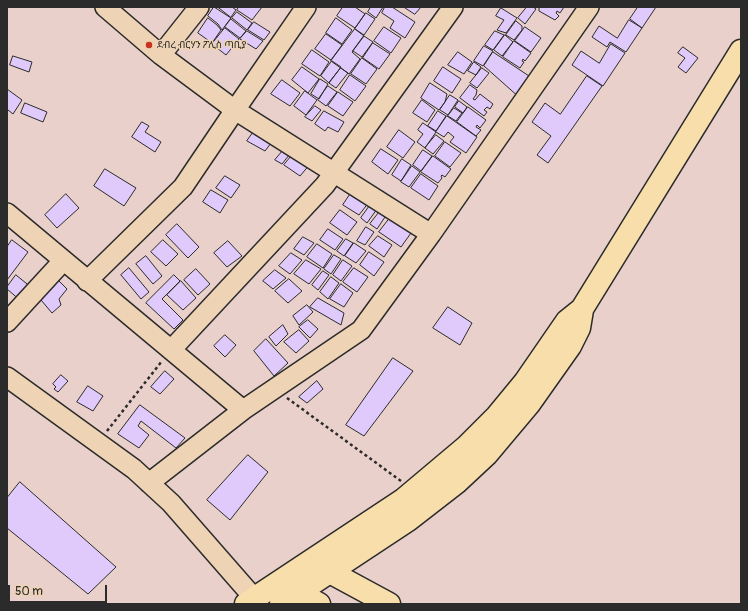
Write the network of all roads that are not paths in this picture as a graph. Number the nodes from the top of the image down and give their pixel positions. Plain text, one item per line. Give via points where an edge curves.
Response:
1 (105, 7) edge
2 (199, 7) edge
3 (453, 7) edge
4 (303, 8) edge
5 (586, 8) edge
6 (741, 51) edge
7 (161, 55) junction
8 (234, 110) junction
9 (334, 173) junction
10 (7, 214) edge
11 (431, 234) junction
12 (63, 261) junction
13 (87, 281) junction
14 (582, 309) junction
15 (7, 322) edge
16 (171, 350) junction
17 (7, 377) edge
18 (243, 410) junction
19 (149, 483) junction
20 (310, 561) junction
21 (330, 572) junction
22 (279, 582) junction
23 (290, 598) edge
24 (250, 601) edge
25 (319, 604) edge
26 (389, 604) edge

1 - 7 street
2 - 7 street
3 - 9 street
4 - 8 street
5 - 11 street
6 - 14 main road
7 - 8 street
8 - 9 street
8 - 13 street via 183,187
9 - 11 street
9 - 16 street
10 - 12 street
11 - 18 street via 361,330
12 - 13 street
12 - 15 street
13 - 16 street
14 - 20 main road via 567,321 525,382 497,416 466,447 403,500
14 - 21 main road via 579,328 570,346 529,404 487,454 457,482 408,520
16 - 18 street
17 - 19 street
18 - 19 street
19 - 24 street via 171,503
20 - 21 main road
20 - 22 main road
21 - 23 main road
21 - 26 main road
22 - 23 main road
22 - 24 main road
23 - 25 main road

